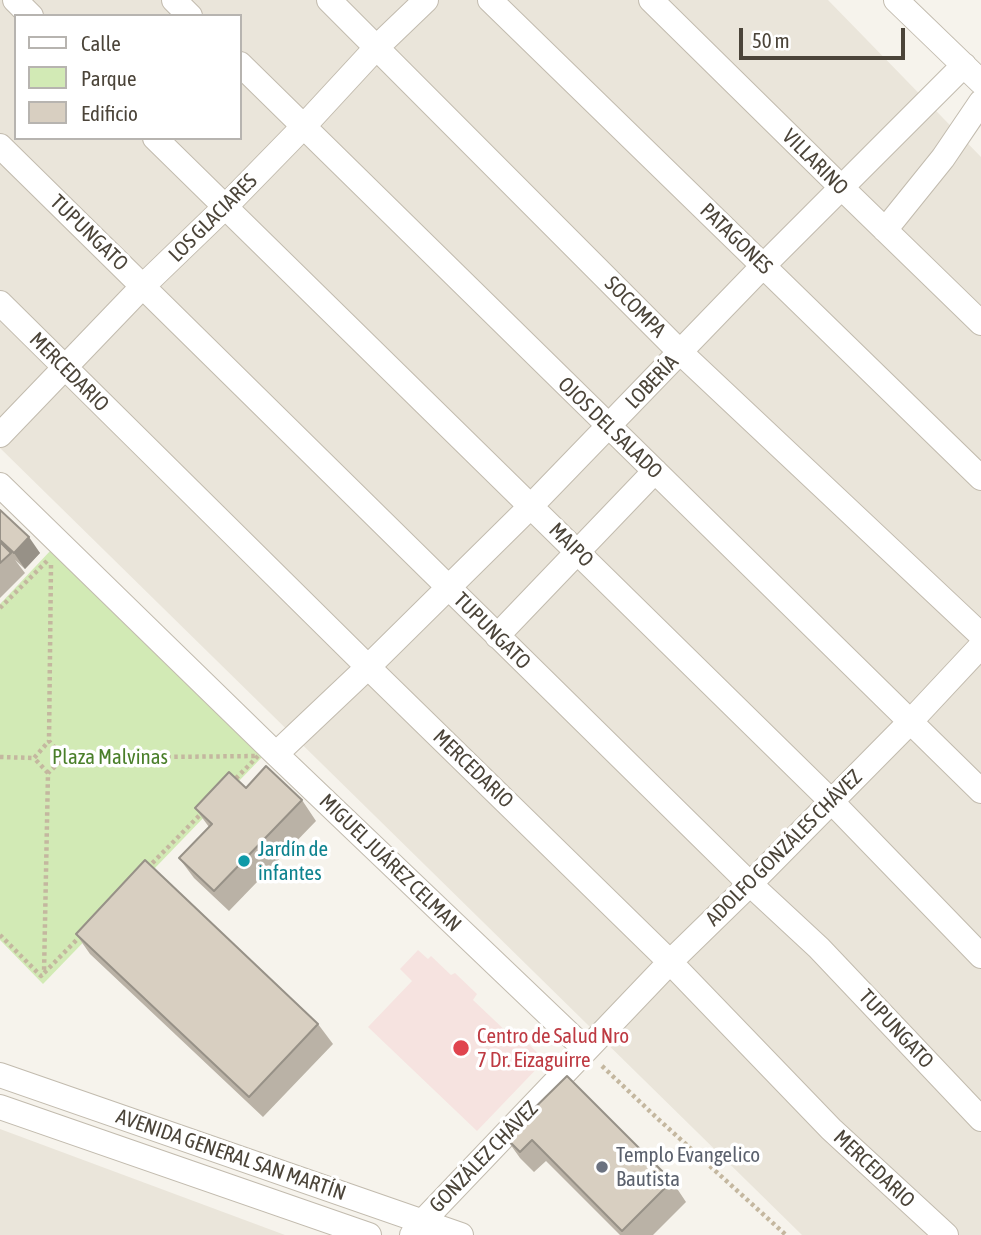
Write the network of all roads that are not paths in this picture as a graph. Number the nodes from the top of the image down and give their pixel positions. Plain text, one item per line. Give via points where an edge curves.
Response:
1 (15, 0) edge
2 (174, 0) edge
3 (329, 0) edge
4 (426, 0) edge
5 (490, 0) edge
6 (651, 0) edge
7 (896, 0) edge
8 (29, 14) edge
9 (188, 14) edge
10 (376, 48) junction
11 (242, 66) edge
12 (973, 74) edge
13 (981, 102) edge
14 (304, 126) junction
15 (157, 140) edge
16 (0, 146) edge
17 (841, 187) junction
18 (225, 207) junction
19 (885, 230) junction
20 (763, 266) junction
21 (143, 286) junction
22 (0, 303) edge
23 (981, 323) edge
24 (680, 352) junction
25 (66, 368) junction
26 (609, 426) junction
27 (0, 435) edge
28 (655, 471) junction
29 (981, 478) edge
30 (0, 485) edge
31 (531, 506) junction
32 (578, 552) junction
33 (448, 587) junction
34 (981, 635) edge
35 (497, 636) junction
36 (981, 646) edge
37 (368, 667) junction
38 (910, 722) junction
39 (276, 754) junction
40 (981, 791) edge
41 (831, 801) junction
42 (750, 884) junction
43 (981, 957) edge
44 (670, 962) junction
45 (586, 1050) junction
46 (0, 1075) edge
47 (0, 1107) edge
48 (981, 1119) edge
49 (417, 1228) edge
50 (369, 1235) edge
51 (461, 1235) edge
52 (946, 1235) edge

1 - 8 street
2 - 9 street
3 - 10 street, SOCOMPA
4 - 10 street, LOS GLACIARES
5 - 20 street, PATAGONES
6 - 17 street, VILLARINO
7 - 12 street
10 - 14 street, LOS GLACIARES
10 - 24 street, SOCOMPA
11 - 14 street, OJOS DEL SALADO
12 - 17 street, LOBERÍA
13 - 19 street
14 - 18 street, LOS GLACIARES
14 - 26 street, OJOS DEL SALADO
15 - 18 street, MAIPO
16 - 21 street, TUPUNGATO
17 - 19 street, VILLARINO
17 - 20 street, LOBERÍA
18 - 21 street, LOS GLACIARES
18 - 31 street, MAIPO
19 - 23 street, VILLARINO
20 - 24 street, LOBERÍA
20 - 29 street, PATAGONES
21 - 25 street, LOS GLACIARES
21 - 33 street, TUPUNGATO
22 - 25 street, MERCEDARIO
24 - 26 street, LOBERÍA
24 - 34 street, SOCOMPA
25 - 27 street, LOS GLACIARES
25 - 37 street, MERCEDARIO
26 - 28 street, OJOS DEL SALADO
26 - 31 street, LOBERÍA
28 - 32 street
28 - 38 street, OJOS DEL SALADO
30 - 39 street, MIGUEL JUÁREZ CELMAN
31 - 32 street, MAIPO
31 - 33 street, LOBERÍA
32 - 35 street
32 - 41 street, MAIPO
33 - 35 street, TUPUNGATO
33 - 37 street, LOBERÍA
35 - 42 street, TUPUNGATO
36 - 38 street, ADOLFO GONZÁLES CHÁVEZ
37 - 39 street, LOBERÍA
37 - 44 street, MERCEDARIO
38 - 40 street, OJOS DEL SALADO
38 - 41 street, ADOLFO GONZÁLES CHÁVEZ
39 - 45 street, MIGUEL JUÁREZ CELMAN
41 - 42 street, ADOLFO GONZÁLES CHÁVEZ
41 - 43 street, MAIPO
42 - 44 street, ADOLFO GONZÁLES CHÁVEZ
42 - 48 street, TUPUNGATO via 819,948
44 - 45 street, ADOLFO GONZÁLES CHÁVEZ
44 - 52 street, MERCEDARIO via 831,1129
45 - 49 street, GONZÁLEZ CHÁVEZ
46 - 49 street, AVENIDA GENERAL SAN MARTÍN
47 - 50 street, AVENIDA GENERAL SAN MARTÍN
49 - 51 street, AVENIDA GENERAL SAN MARTÍN

